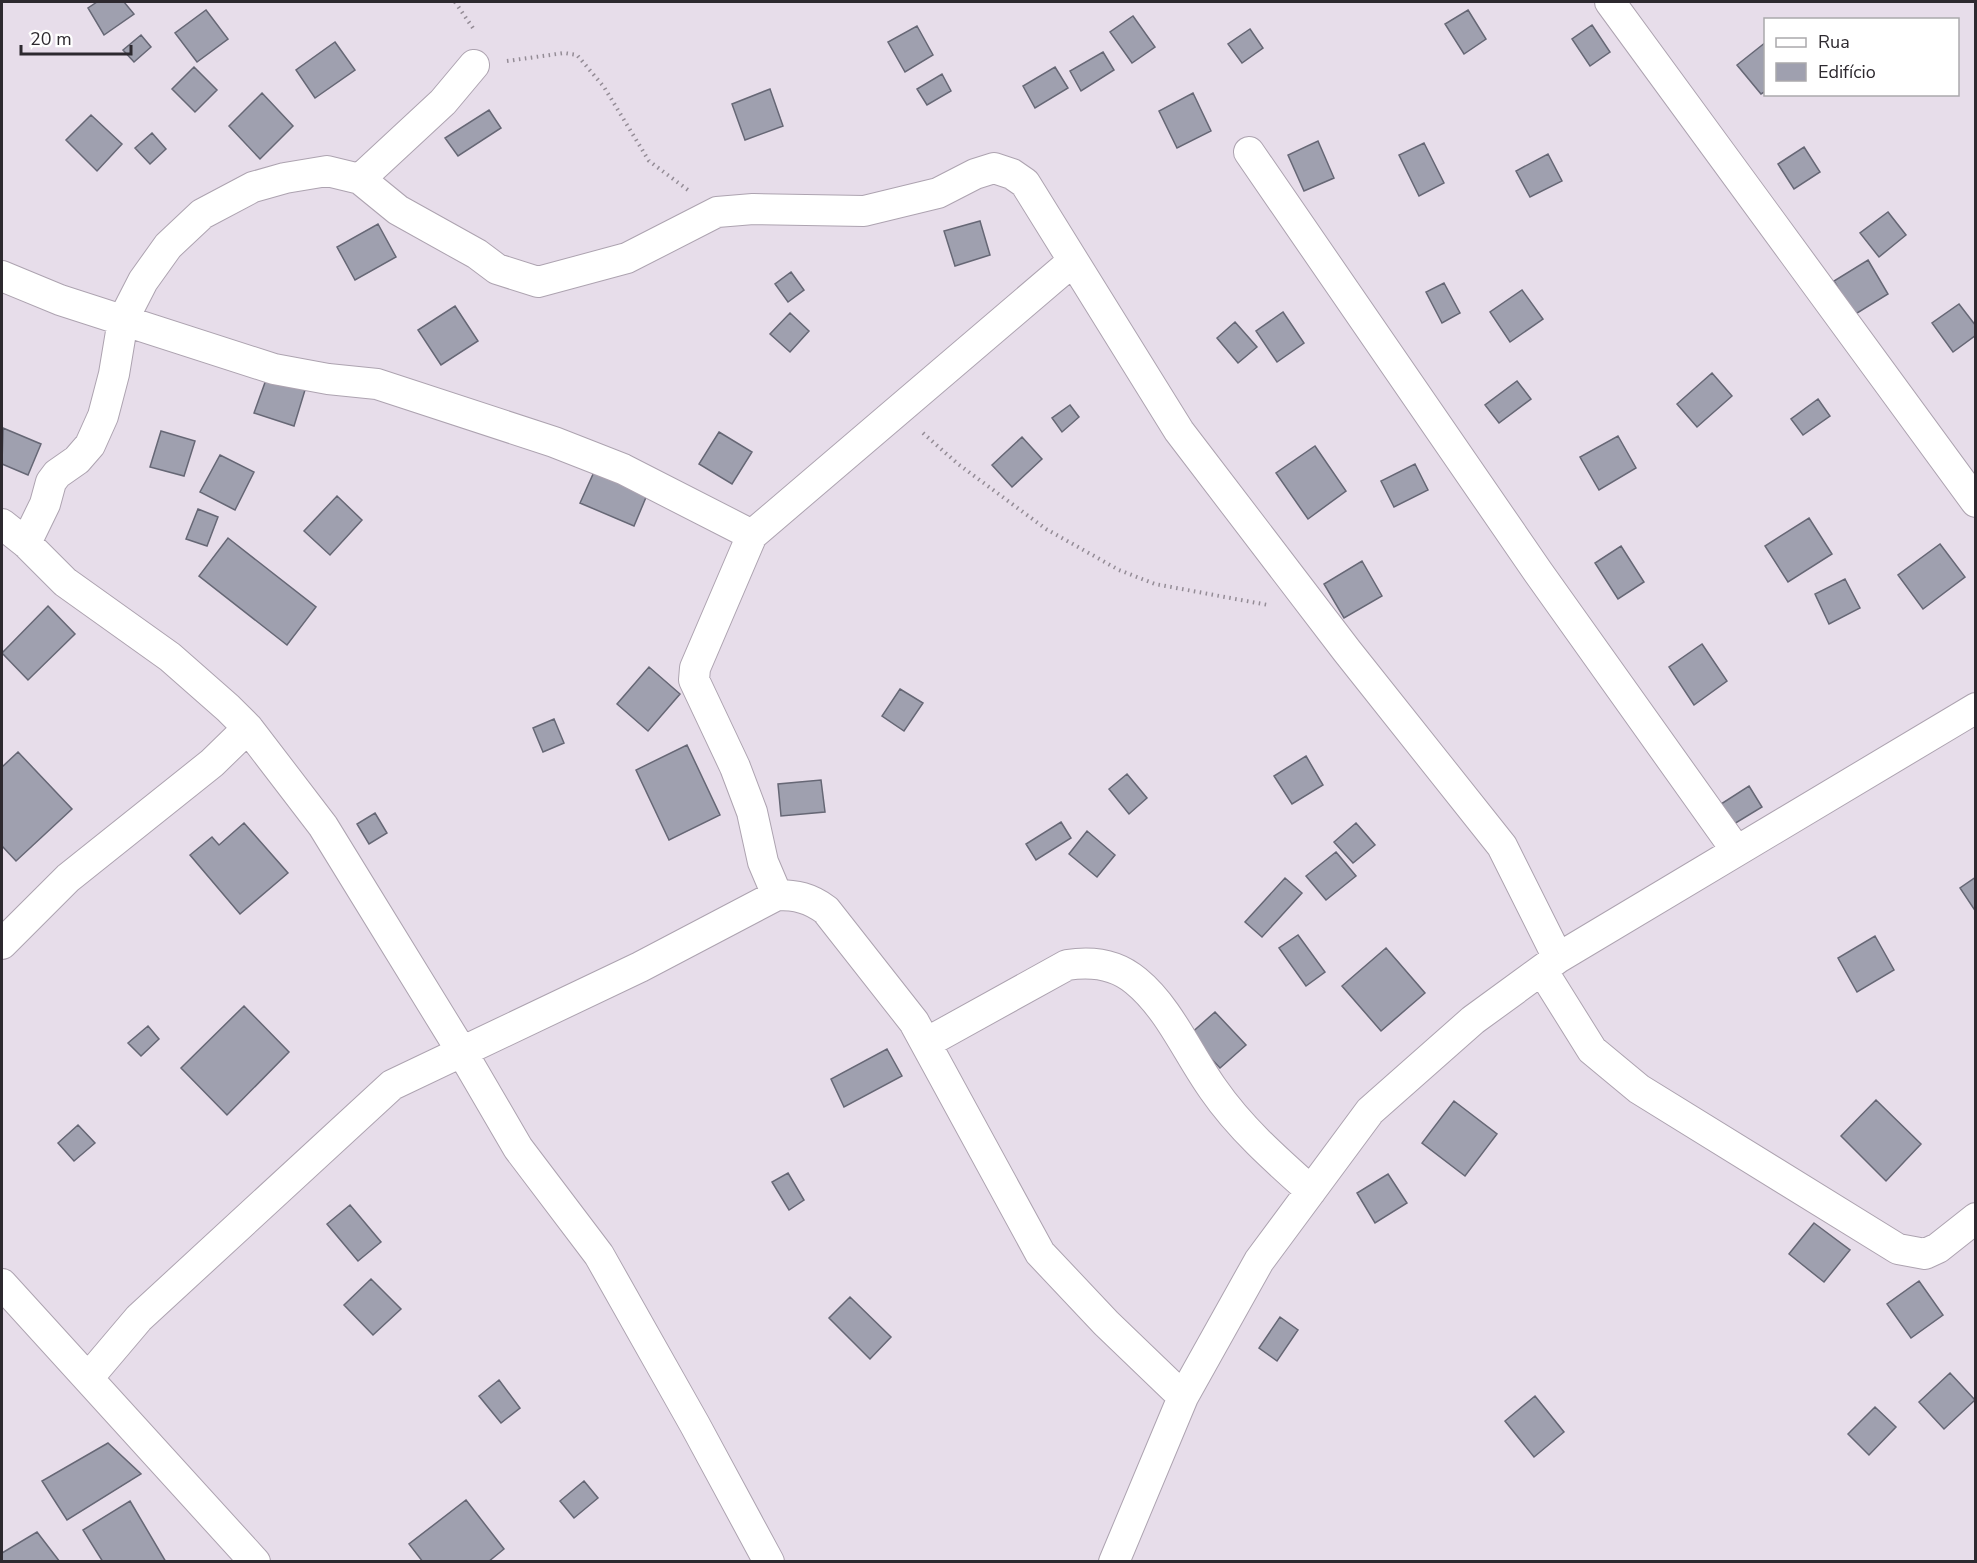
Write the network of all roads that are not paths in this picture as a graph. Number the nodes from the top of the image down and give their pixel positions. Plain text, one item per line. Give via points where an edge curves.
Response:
1 (1610, 2) edge
2 (474, 65) road end
3 (1249, 152) dead end
4 (360, 179) junction
5 (1073, 261) junction
6 (2, 276) edge
7 (123, 320) junction
8 (1976, 502) edge
9 (2, 525) edge
10 (752, 535) junction
11 (26, 543) junction
12 (1976, 708) edge
13 (248, 728) junction
14 (1736, 850) junction
15 (777, 895) junction
16 (2, 944) edge
17 (1550, 964) junction
18 (926, 1043) junction
19 (462, 1052) junction
20 (1311, 1191) junction
21 (1976, 1218) edge
22 (2, 1284) edge
23 (89, 1377) junction
24 (1183, 1397) junction
25 (255, 1562) edge
26 (769, 1562) edge
27 (1114, 1562) edge

1 - 8 street
2 - 4 street via 443,102
3 - 14 street via 1538,572
4 - 5 street via 398,210 497,269 538,282 627,258 717,212 864,211 938,193 994,168 1025,183
4 - 7 street via 327,171 285,178 254,187 202,214 168,246 143,281
5 - 10 street
5 - 17 street via 1179,431 1502,846
6 - 7 street
7 - 10 street via 274,369 377,384 442,404 623,469
7 - 11 street via 114,374 99,426 90,445 51,482
9 - 11 street
10 - 15 street via 695,668 694,680 735,767 752,812 763,862
11 - 13 street via 65,582 170,657
12 - 14 street
13 - 16 street via 212,762 68,878
13 - 19 street via 323,826
14 - 17 street
15 - 18 street via 813,900 826,910 914,1022
15 - 19 street via 640,967
17 - 20 street via 1473,1020 1370,1112
17 - 21 street via 1592,1050 1639,1089 1898,1249 1925,1254
18 - 20 street via 1067,965 1089,961 1110,966 1135,980 1155,1000 1213,1090 1255,1140
18 - 24 street via 1040,1253
19 - 23 street via 392,1085 139,1318
19 - 26 street via 518,1148 598,1255
20 - 24 street via 1259,1261
22 - 23 street
23 - 25 street
24 - 27 street

